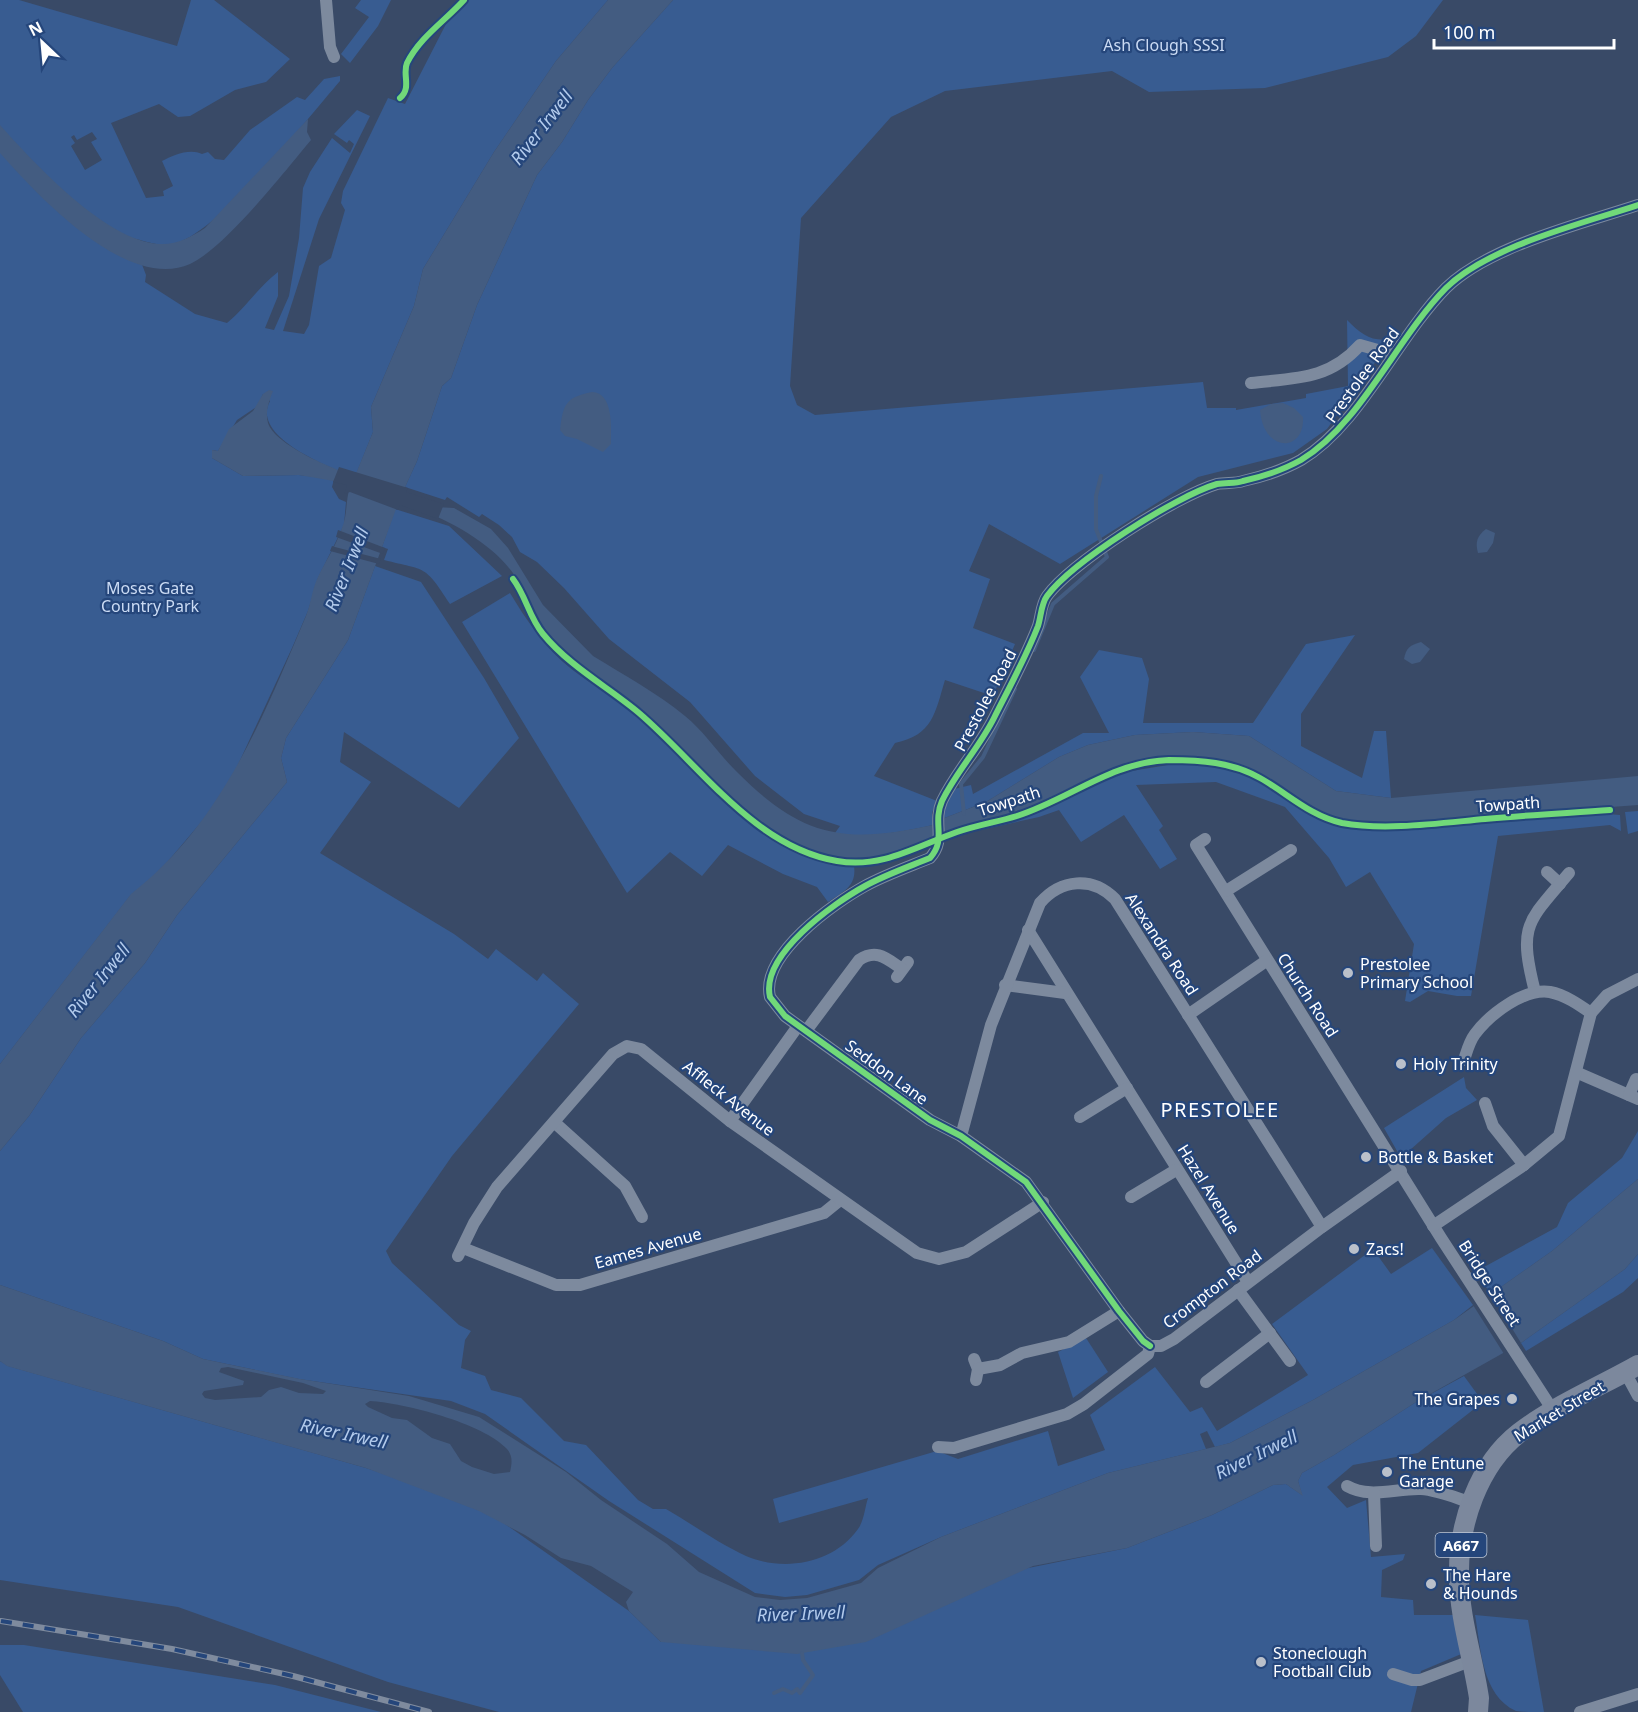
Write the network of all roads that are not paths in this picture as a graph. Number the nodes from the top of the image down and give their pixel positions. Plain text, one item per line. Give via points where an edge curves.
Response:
1 (326, 0) edge
2 (334, 57) dead end
3 (1638, 205) edge
4 (1392, 354) junction
5 (1251, 383) dead end
6 (1204, 839) dead end
7 (940, 841) joint
8 (1291, 850) dead end
9 (1547, 872) dead end
10 (1569, 873) dead end
11 (1560, 884) junction
12 (1226, 891) junction
13 (1028, 930) junction
14 (1266, 961) junction
15 (902, 969) dead end
16 (1638, 979) edge
17 (1005, 985) junction
18 (1535, 992) junction
19 (1065, 993) junction
20 (1591, 1013) junction
21 (1188, 1015) junction
22 (802, 1029) junction
23 (1464, 1059) dead end
24 (1578, 1073) junction
25 (1636, 1079) dead end
26 (1127, 1088) junction
27 (1633, 1097) edge
28 (1485, 1103) dead end
29 (1080, 1117) dead end
30 (730, 1121) junction
31 (554, 1122) junction
32 (962, 1136) junction
33 (1524, 1165) junction
34 (1176, 1170) junction
35 (1401, 1171) junction
36 (1131, 1197) dead end
37 (840, 1200) junction
38 (1043, 1202) junction
39 (635, 1211) dead end
40 (1433, 1226) junction
41 (1322, 1227) junction
42 (461, 1252) joint
43 (1243, 1286) junction
44 (1119, 1311) junction
45 (1270, 1333) junction
46 (1150, 1346) junction
47 (1290, 1361) dead end
48 (1631, 1368) edge
49 (976, 1369) dead end
50 (1206, 1382) dead end
51 (1638, 1396) edge
52 (1554, 1412) junction
53 (938, 1447) dead end
54 (1347, 1486) dead end
55 (1374, 1493) junction
56 (1472, 1503) junction
57 (1376, 1546) dead end
58 (1473, 1660) junction
59 (1393, 1674) dead end
60 (1638, 1694) edge
61 (1482, 1710) edge
62 (1580, 1712) edge

1 - 2 street
3 - 4 street, Prestolee Road via 1520,244 1462,275 1445,289
4 - 5 street via 1360,345 1332,369 1308,377
4 - 7 street, Prestolee Road via 1337,432 1299,461 1241,482 1221,483 1163,508 1076,568 1046,597 1038,625 983,740 941,803 937,823
6 - 12 street, Church Road via 1196,844
7 - 22 street, Seddon Lane via 930,858 862,887 795,939 771,975 768,990 785,1016
8 - 12 street via 1271,856
9 - 11 street
10 - 11 street
11 - 18 street via 1528,926 1527,952
12 - 14 street, Church Road
13 - 17 street, Alexandra Road
13 - 19 street, Hazel Avenue
13 - 21 street, Alexandra Road via 1040,903 1050,892 1077,882 1106,890
14 - 21 street
14 - 35 street, Church Road
15 - 22 street via 882,955 859,960
16 - 20 street via 1607,995
17 - 19 street
17 - 32 street, Alexandra Road
18 - 20 street via 1565,997
18 - 23 street via 1521,997 1462,1043
19 - 26 street, Hazel Avenue
20 - 24 street
21 - 41 street, Alexandra Road
22 - 30 street
22 - 32 street, Seddon Lane via 930,1120
24 - 27 street
24 - 33 street via 1559,1136
25 - 27 street
26 - 29 street
26 - 34 street, Hazel Avenue
28 - 33 street via 1495,1114 1493,1126
30 - 31 street, Affleck Avenue via 641,1049 627,1046 613,1054
30 - 37 street, Affleck Avenue
31 - 39 street via 625,1185
31 - 42 street, Affleck Avenue via 497,1187
32 - 38 street, Seddon Lane via 1013,1170
33 - 40 street
34 - 36 street
34 - 43 street, Hazel Avenue
35 - 40 street, Bridge Street
35 - 41 street, Crompton Road
37 - 38 street, Affleck Avenue via 917,1253 939,1259 966,1252
37 - 42 street, Eames Avenue via 824,1213 580,1285 556,1285
38 - 44 street, Seddon Lane
40 - 52 street, Bridge Street
41 - 43 street, Crompton Road
43 - 45 street, Hazel Avenue
43 - 46 street, Crompton Road via 1174,1339 1161,1346
44 - 46 street, Seddon Lane
44 - 49 street via 1069,1342
45 - 47 street, Hazel Avenue
45 - 50 street
46 - 53 street, Crompton Road via 1148,1354 1066,1414 954,1448
48 - 51 street
48 - 52 main road, Market Street / A667
52 - 56 main road, Market Street / A667 via 1508,1443 1487,1470
54 - 55 street via 1357,1492
55 - 56 street via 1423,1489
55 - 57 street
56 - 58 main road, Market Street / A667 via 1460,1550 1458,1577
58 - 59 street via 1420,1680
58 - 61 main road, Market Street / A667
60 - 62 street

